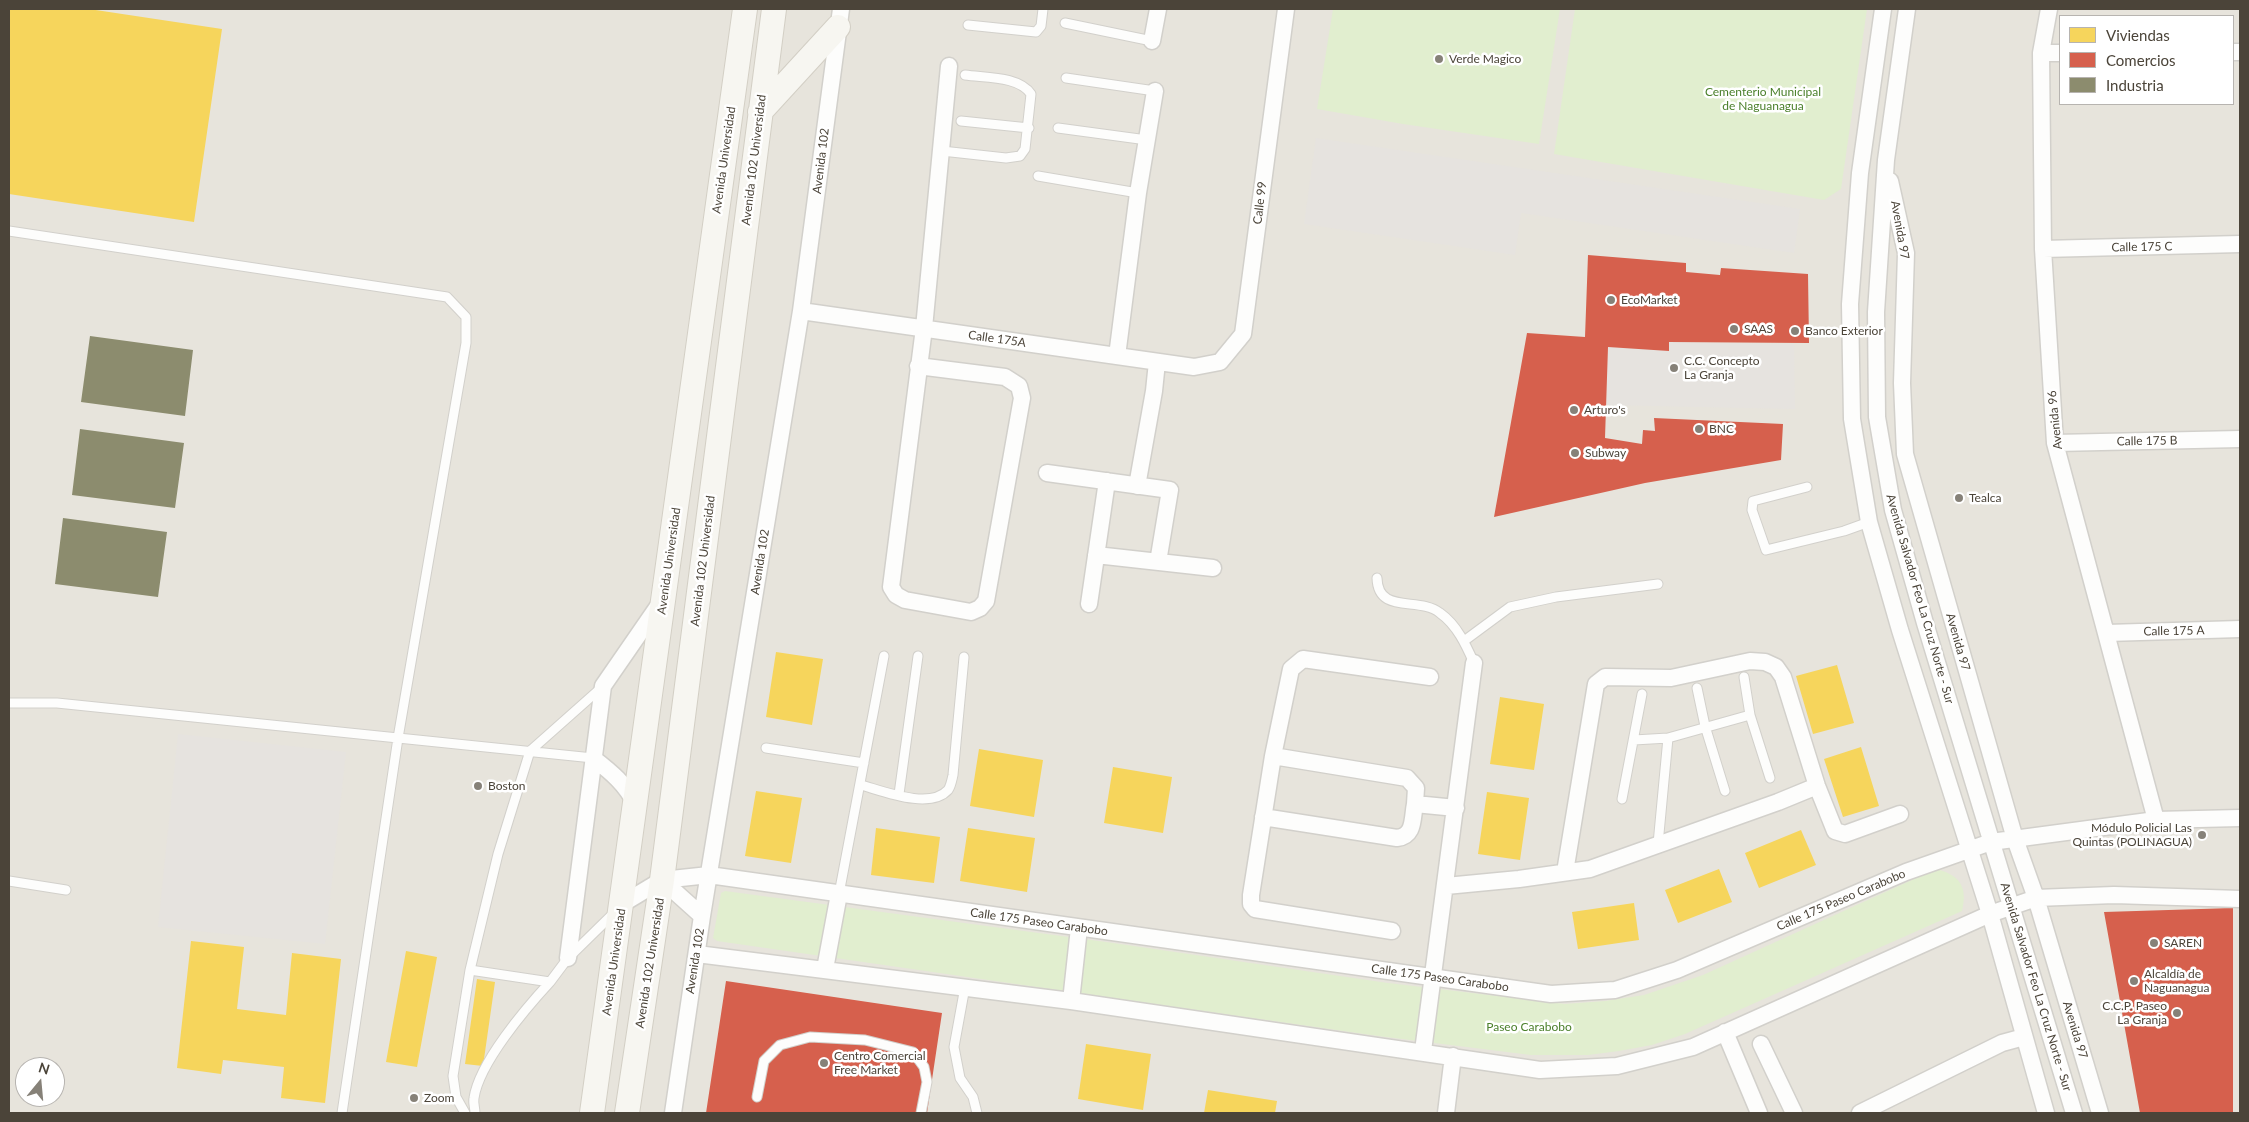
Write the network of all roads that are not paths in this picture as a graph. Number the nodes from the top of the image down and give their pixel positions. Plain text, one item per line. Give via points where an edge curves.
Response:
1 (745, 9) edge
2 (774, 9) edge
3 (1043, 9) edge
4 (1158, 9) edge
5 (1286, 9) edge
6 (1883, 9) edge
7 (1907, 9) edge
8 (2049, 9) edge
9 (839, 18) edge
10 (1066, 24) dead end
11 (968, 25) dead end
12 (1152, 41) joint
13 (2041, 53) junction
14 (2059, 53) edge
15 (949, 66) dead end
16 (965, 75) dead end
17 (1066, 78) dead end
18 (1155, 91) joint
19 (760, 112) junction
20 (960, 121) dead end
21 (1029, 128) junction
22 (1058, 128) dead end
23 (1147, 140) junction
24 (942, 150) junction
25 (1886, 160) junction
26 (1038, 176) dead end
27 (1138, 193) junction
28 (9, 231) edge
29 (2240, 244) edge
30 (2043, 249) junction
31 (801, 311) junction
32 (924, 328) junction
33 (1117, 356) junction
34 (1157, 362) junction
35 (918, 366) junction
36 (1194, 367) joint
37 (2240, 439) edge
38 (2055, 443) junction
39 (1048, 473) dead end
40 (1107, 481) junction
41 (1137, 486) junction
42 (1807, 487) dead end
43 (1869, 522) junction
44 (1096, 554) junction
45 (1158, 562) junction
46 (1213, 568) dead end
47 (1377, 578) dead end
48 (1658, 584) dead end
49 (665, 596) junction
50 (1088, 604) dead end
51 (2240, 629) edge
52 (2107, 633) junction
53 (1464, 641) junction
54 (884, 656) dead end
55 (918, 656) dead end
56 (964, 657) dead end
57 (1474, 663) joint
58 (1430, 677) dead end
59 (1744, 678) dead end
60 (603, 686) junction
61 (1697, 688) dead end
62 (1642, 694) dead end
63 (9, 702) edge
64 (1750, 715) junction
65 (1706, 726) junction
66 (398, 738) junction
67 (1668, 738) junction
68 (1634, 740) junction
69 (766, 748) dead end
70 (530, 751) junction
71 (1273, 756) junction
72 (593, 758) junction
73 (864, 763) junction
74 (1770, 778) dead end
75 (860, 786) junction
76 (1817, 786) junction
77 (1725, 791) dead end
78 (899, 794) junction
79 (1622, 799) dead end
80 (1415, 804) junction
81 (636, 805) junction
82 (1456, 808) junction
83 (1900, 814) dead end
84 (1264, 818) junction
85 (2240, 818) edge
86 (2156, 820) junction
87 (2015, 840) junction
88 (1991, 842) junction
89 (1658, 844) junction
90 (1968, 849) junction
91 (1566, 872) junction
92 (709, 874) junction
93 (9, 880) edge
94 (662, 880) junction
95 (1446, 886) junction
96 (66, 890) dead end
97 (839, 894) junction
98 (2036, 898) junction
99 (2240, 898) edge
100 (622, 904) junction
101 (2012, 906) junction
102 (1990, 914) junction
103 (702, 916) junction
104 (1079, 928) junction
105 (1392, 931) dead end
106 (697, 954) junction
107 (568, 958) junction
108 (825, 969) junction
109 (470, 970) junction
110 (1434, 977) junction
111 (550, 982) junction
112 (965, 987) junction
113 (1071, 1001) junction
114 (1725, 1032) junction
115 (2024, 1037) junction
116 (1761, 1044) dead end
117 (1423, 1051) junction
118 (1453, 1056) junction
119 (757, 1096) dead end
120 (342, 1113) edge
121 (465, 1113) edge
122 (475, 1113) edge
123 (592, 1113) edge
124 (627, 1113) edge
125 (673, 1113) edge
126 (921, 1113) edge
127 (977, 1113) edge
128 (1446, 1113) edge
129 (1759, 1113) edge
130 (1794, 1113) edge
131 (1860, 1113) edge
132 (2046, 1113) edge
133 (2074, 1113) edge
134 (2100, 1113) edge

1 - 49 main road, Avenida Universidad
2 - 19 main road, Avenida 102 Universidad
3 - 11 lane via 1041,26 1036,32
4 - 12 street
5 - 36 street, Calle 99 via 1243,334 1220,362
6 - 43 street, Avenida Salvador Feo La Cruz Norte - Sur via 1860,174 1850,304 1852,419
7 - 25 street, Avenida Salvador Feo La Cruz Norte - Sur
8 - 13 street, Avenida 96
9 - 19 main road
9 - 31 street, Avenida 102
10 - 12 lane
13 - 14 street
13 - 30 street, Avenida 96
15 - 24 street
16 - 21 lane via 1018,82 1026,87 1031,94
17 - 18 lane
18 - 23 street
19 - 94 main road, Avenida 102 Universidad
20 - 21 lane
21 - 24 lane via 1026,149 1020,156 1006,158
22 - 23 lane
23 - 27 street
24 - 32 street
25 - 87 street, Avenida 97 via 1906,253 1902,383 1905,454
25 - 88 street, Avenida Salvador Feo La Cruz Norte - Sur via 1876,312 1877,417 1893,510
26 - 27 lane
27 - 33 street
28 - 66 lane via 447,297 466,317 466,344
29 - 30 street, Calle 175 C
30 - 38 street, Avenida 96
31 - 32 street, Calle 175A
31 - 92 street, Avenida 102
32 - 33 street, Calle 175A
32 - 35 street
33 - 34 street, Calle 175A
34 - 36 street, Calle 175A
34 - 41 street
35 - 35 street via 1005,377 1019,386 1022,398 986,601 970,612 906,600 891,588
37 - 38 street, Calle 175 B
38 - 52 street, Avenida 96
39 - 40 street
40 - 41 street
40 - 44 street
41 - 45 street via 1170,490
42 - 43 lane via 1753,501 1752,510 1766,550
43 - 90 street, Avenida Salvador Feo La Cruz Norte - Sur
44 - 45 street
44 - 50 street
45 - 46 street
47 - 53 lane via 1377,589 1382,597 1439,612
48 - 53 lane via 1556,597 1510,607
49 - 60 street
49 - 81 main road, Avenida Universidad
51 - 52 street, Calle 175 A
52 - 86 street, Avenida 96
53 - 57 lane
54 - 73 lane
55 - 78 lane
56 - 78 lane via 953,775 948,789 924,800
57 - 82 street
58 - 71 street via 1303,659 1291,669
59 - 64 lane
60 - 70 lane
60 - 72 street
61 - 65 lane
62 - 68 lane
63 - 66 lane via 57,703
64 - 65 lane
64 - 74 lane
65 - 67 lane
65 - 77 lane
66 - 70 lane
66 - 120 lane
67 - 68 lane
67 - 89 lane
68 - 79 lane
69 - 73 lane
70 - 72 lane
70 - 109 lane via 498,854
71 - 80 street via 1407,778 1416,788
71 - 84 street
72 - 81 street via 615,774
72 - 107 street
73 - 75 lane
75 - 78 lane
75 - 97 lane
76 - 83 street via 1835,831 1845,834
76 - 89 street
76 - 91 street via 1783,677 1776,667 1766,662 1750,661 1671,678 1605,678 1596,684
80 - 82 street
80 - 84 street via 1410,833 1397,838
81 - 100 main road, Avenida Universidad
82 - 95 street
84 - 105 street via 1251,895 1255,909
85 - 86 street, Calle 175 Paseo Carabobo
86 - 87 street, Calle 175 Paseo Carabobo
87 - 88 street, Calle 175 Paseo Carabobo
87 - 98 street, Avenida 97
88 - 90 street, Calle 175 Paseo Carabobo
88 - 101 street, Avenida Salvador Feo La Cruz Norte - Sur
89 - 91 street via 1590,868
90 - 102 street, Avenida Salvador Feo La Cruz Norte - Sur
90 - 110 street, Calle 175 Paseo Carabobo via 1906,872 1677,970 1615,990 1551,994
91 - 95 street
92 - 94 street, Calle 175 Paseo Carabobo
92 - 97 street, Calle 175 Paseo Carabobo
92 - 103 street, Avenida 102
93 - 96 lane
94 - 100 street, Calle 175 Paseo Carabobo
94 - 103 street
94 - 124 main road, Avenida 102 Universidad
95 - 110 street
97 - 104 street, Calle 175 Paseo Carabobo
97 - 108 street
98 - 99 street via 2114,895
98 - 101 street
98 - 134 street, Avenida 97
100 - 107 lane
100 - 123 main road, Avenida Universidad
101 - 102 street
101 - 133 street, Avenida Salvador Feo La Cruz Norte - Sur
102 - 114 street
102 - 115 street, Avenida Salvador Feo La Cruz Norte - Sur
103 - 106 street, Avenida 102
104 - 110 street, Calle 175 Paseo Carabobo
104 - 113 street
106 - 108 street
106 - 125 street, Avenida 102
107 - 111 lane
108 - 112 street
109 - 111 lane
109 - 121 lane via 453,1076 456,1097
110 - 117 street
111 - 122 lane via 522,1013 482,1075 474,1098
112 - 113 street
112 - 127 lane via 954,1048 960,1078 973,1097
113 - 117 street
114 - 118 street via 1692,1047 1617,1066 1540,1070
114 - 129 street
115 - 131 street via 2002,1043
115 - 132 street, Avenida Salvador Feo La Cruz Norte - Sur
116 - 130 street
117 - 118 street
118 - 128 street
119 - 126 lane via 764,1061 780,1045 810,1037 866,1040 913,1052 924,1067 927,1082

